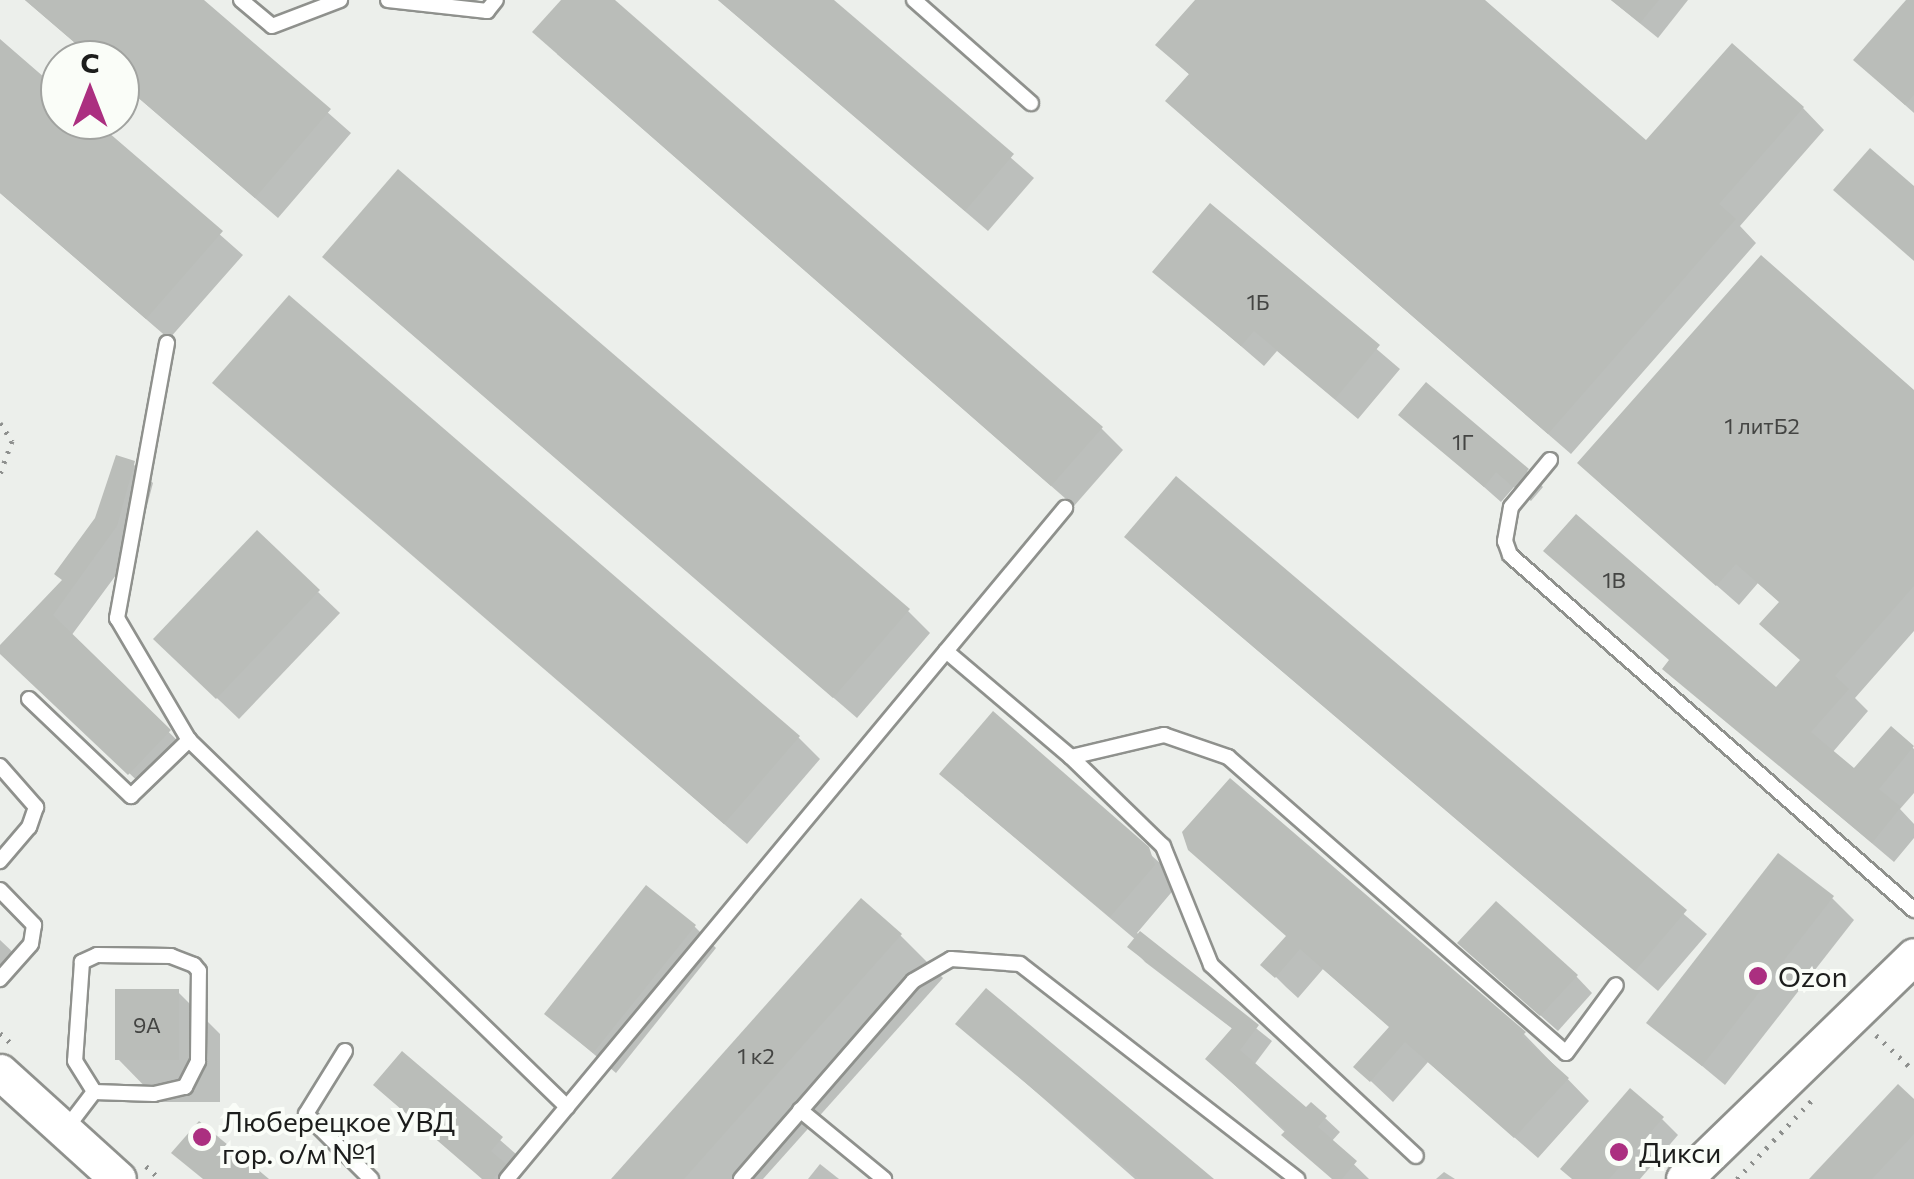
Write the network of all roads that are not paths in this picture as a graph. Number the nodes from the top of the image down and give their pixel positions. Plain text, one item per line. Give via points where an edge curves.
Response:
1 (241, 0) edge
2 (340, 0) edge
3 (388, 0) edge
4 (496, 0) edge
5 (914, 0) edge
6 (1032, 103) dead end
7 (168, 344) dead end
8 (1550, 460) dead end
9 (1065, 508) dead end
10 (946, 651) junction
11 (29, 699) dead end
12 (189, 740) junction
13 (1072, 756) junction
14 (0, 766) edge
15 (0, 861) edge
16 (0, 890) edge
17 (1914, 910) edge
18 (1914, 956) edge
19 (0, 979) edge
20 (1616, 985) dead end
21 (345, 1051) dead end
22 (0, 1072) edge
23 (94, 1092) junction
24 (567, 1107) junction
25 (800, 1110) junction
26 (64, 1131) junction
27 (1416, 1156) dead end
28 (118, 1179) edge
29 (371, 1179) edge
30 (507, 1179) edge
31 (741, 1179) edge
32 (884, 1179) edge
33 (1297, 1179) edge
34 (1684, 1179) edge

1 - 2 lane via 272,26
3 - 4 lane via 486,12
5 - 6 lane
7 - 12 lane via 117,618
8 - 17 lane via 1511,507 1505,541 1510,555
9 - 10 lane
10 - 13 lane
10 - 24 lane
11 - 12 lane via 131,796
12 - 24 lane
13 - 20 lane via 1164,735 1228,757 1566,1053
13 - 27 lane via 1163,846 1211,965
14 - 15 lane via 36,807 29,827
16 - 19 lane via 34,924 31,944
18 - 34 street
21 - 29 lane via 306,1114
22 - 26 street
23 - 23 lane via 154,1094 185,1087 198,1062 200,971 194,965 172,956 97,955 82,962 75,1062
23 - 26 lane
24 - 30 lane
25 - 31 lane
25 - 32 lane
25 - 33 lane via 922,974 952,959 1000,960 1020,964
26 - 28 street

